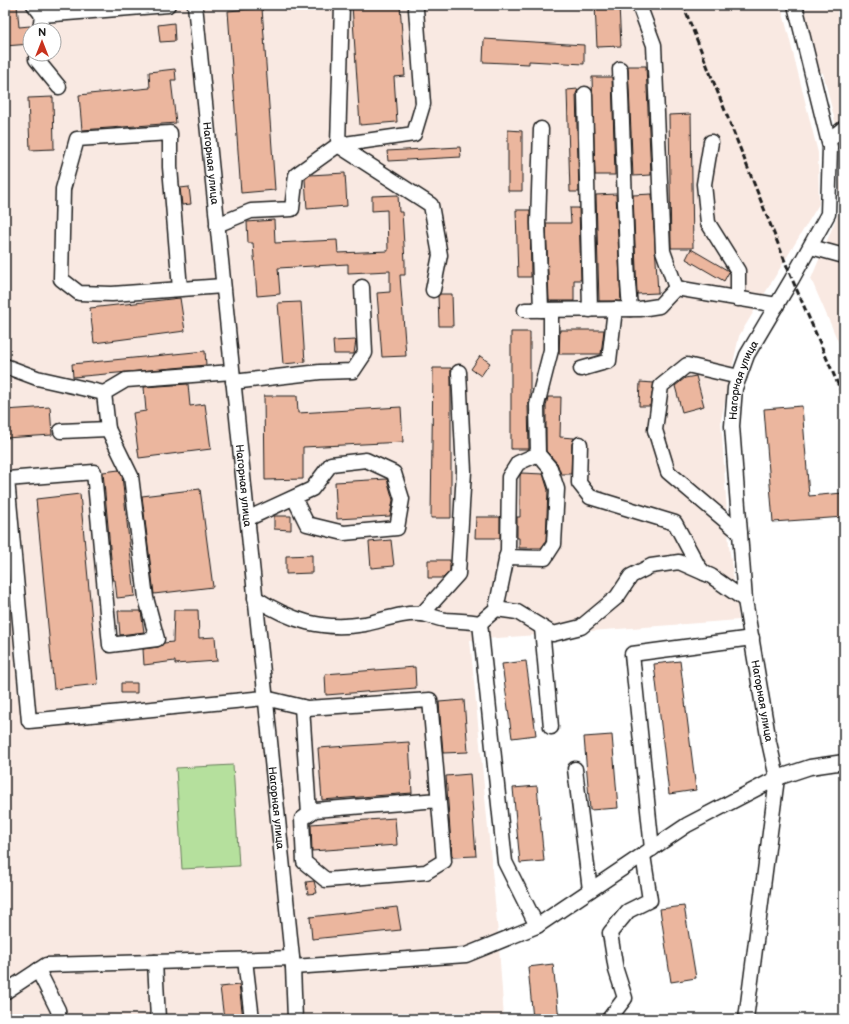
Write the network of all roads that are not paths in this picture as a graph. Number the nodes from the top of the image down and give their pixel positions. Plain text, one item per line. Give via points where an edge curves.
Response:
1 (168, 5) edge
2 (195, 5) edge
3 (342, 5) edge
4 (639, 5) edge
5 (795, 5) edge
6 (416, 9) dead end
7 (38, 10) edge
8 (39, 22) edge
9 (39, 62) edge
10 (620, 69) dead end
11 (60, 87) dead end
12 (585, 94) dead end
13 (844, 128) edge
14 (541, 129) dead end
15 (829, 140) junction
16 (711, 142) dead end
17 (338, 145) junction
18 (217, 225) junction
19 (811, 247) junction
20 (844, 256) edge
21 (223, 286) junction
22 (362, 287) dead end
23 (676, 288) junction
24 (180, 289) junction
25 (433, 290) dead end
26 (738, 299) junction
27 (777, 306) junction
28 (615, 309) junction
29 (630, 309) junction
30 (525, 310) dead end
31 (546, 310) junction
32 (590, 310) junction
33 (5, 366) edge
34 (581, 369) dead end
35 (459, 372) dead end
36 (232, 377) junction
37 (739, 377) junction
38 (104, 393) junction
39 (108, 429) junction
40 (60, 431) dead end
41 (580, 444) dead end
42 (538, 454) junction
43 (294, 498) junction
44 (247, 520) junction
45 (740, 533) junction
46 (506, 557) junction
47 (705, 574) junction
48 (255, 598) junction
49 (746, 600) junction
50 (496, 609) junction
51 (422, 614) junction
52 (480, 623) junction
53 (542, 628) junction
54 (752, 638) junction
55 (265, 698) junction
56 (302, 707) junction
57 (551, 728) dead end
58 (844, 762) edge
59 (575, 769) dead end
60 (777, 778) junction
61 (438, 800) junction
62 (309, 814) junction
63 (648, 852) junction
64 (590, 890) junction
65 (537, 926) junction
66 (244, 960) junction
67 (155, 962) junction
68 (292, 963) junction
69 (38, 970) junction
70 (5, 992) edge
71 (59, 1019) edge
72 (158, 1019) edge
73 (252, 1019) edge
74 (295, 1019) edge
75 (609, 1019) edge
76 (746, 1019) edge

1 - 7 street
2 - 18 street, Нагорная улица
3 - 17 street
4 - 23 street via 654,45 663,251
5 - 15 street, Нагорная улица
6 - 17 street via 423,104 414,134
7 - 8 street
9 - 11 street
10 - 29 street
12 - 32 street
13 - 15 street
14 - 31 street via 538,223
15 - 19 street, Нагорная улица via 828,214
16 - 26 street via 704,184 708,223 738,271
17 - 18 street via 296,175 292,209 250,211
17 - 25 street via 432,205 440,255
18 - 21 street, Нагорная улица
19 - 20 street
19 - 27 street, Нагорная улица
21 - 24 street
21 - 36 street, Нагорная улица
22 - 36 street via 365,353 353,370
23 - 26 street
23 - 29 street via 659,306
24 - 24 street via 112,294 79,293 61,279 63,188 77,139 170,133 170,167
26 - 27 street
27 - 37 street, Нагорная улица via 746,354
28 - 29 street
28 - 32 street
28 - 34 street via 609,361
30 - 31 street
31 - 32 street
31 - 42 street via 550,350 537,405
33 - 38 street via 37,378
35 - 51 street via 464,472 458,574
36 - 38 street via 126,380
36 - 44 street, Нагорная улица
37 - 45 street, Нагорная улица via 735,388 732,426
37 - 45 street via 687,365 661,386 655,430 668,472
38 - 39 street
39 - 40 street
39 - 55 street via 131,476 146,598 156,638 110,645 94,472 7,479 29,721
41 - 47 street via 579,483 590,497 675,523
42 - 46 street via 518,463 509,477
42 - 46 street via 550,468 557,489 554,544 545,558
43 - 43 street via 312,489 331,464 366,460 394,473 402,499 397,528 344,533 307,524
43 - 44 street
44 - 48 street, Нагорная улица
45 - 49 street, Нагорная улица
46 - 50 street
47 - 49 street
47 - 53 street via 679,562 651,566 631,576 617,597 581,627 553,634
48 - 51 street via 295,620 327,627 364,624
48 - 55 street, Нагорная улица
49 - 54 street, Нагорная улица
50 - 52 street
50 - 53 street via 517,612
51 - 52 street via 446,620
52 - 65 street via 505,862
53 - 57 street
54 - 60 street, Нагорная улица
54 - 63 street via 632,654
55 - 56 street
55 - 68 street, Нагорная улица
56 - 61 street via 430,700
56 - 62 street
58 - 60 street via 810,767
59 - 64 street
60 - 63 street via 687,825
60 - 76 street, Нагорная улица
61 - 62 street via 315,810
61 - 62 street via 444,861 426,872 326,880 304,862 302,819
63 - 64 street
63 - 75 street via 650,900 628,911 610,933 616,970 625,998
64 - 65 street
65 - 68 street via 466,955
66 - 67 street
66 - 68 street
66 - 73 street
67 - 69 street via 46,964
67 - 72 street
68 - 74 street, Нагорная улица
69 - 70 street
69 - 71 street via 58,1010

